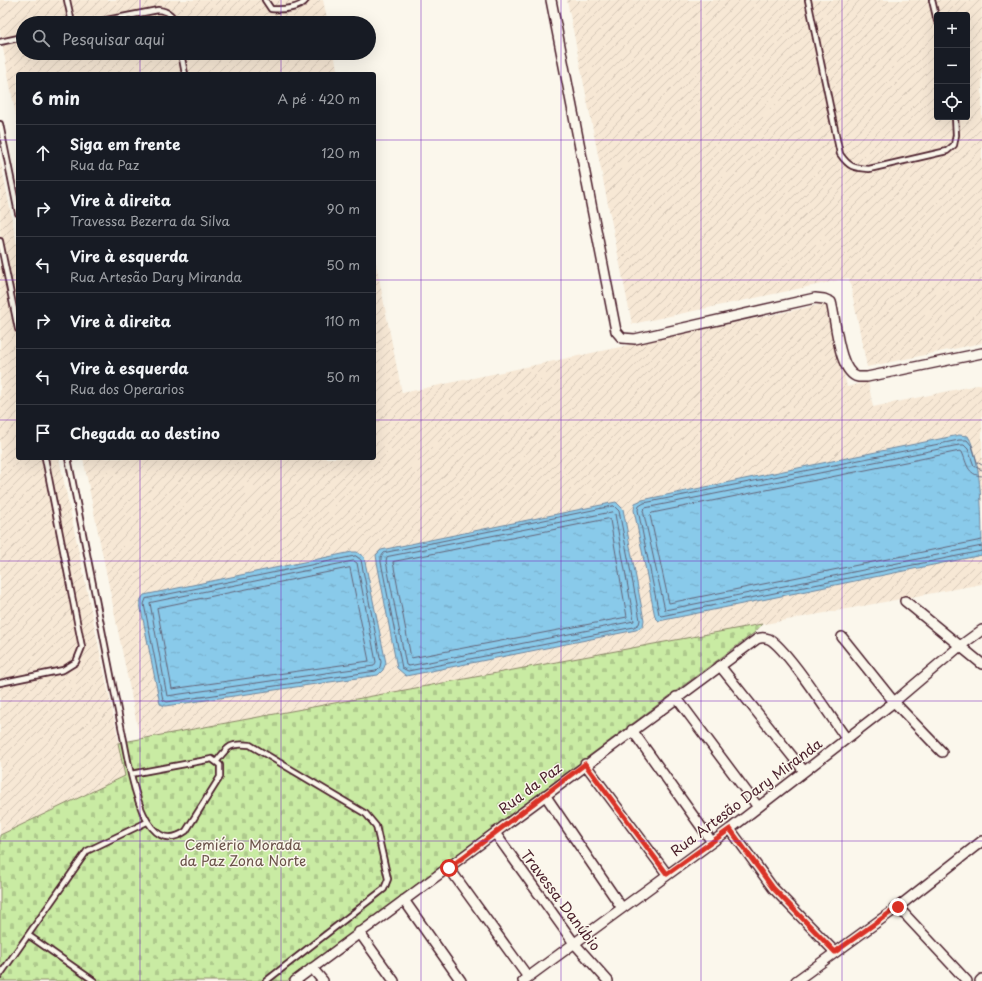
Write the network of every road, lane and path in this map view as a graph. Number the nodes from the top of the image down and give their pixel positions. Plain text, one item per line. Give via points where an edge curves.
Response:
1 (67, 0) edge
2 (265, 0) edge
3 (306, 0) edge
4 (551, 0) edge
5 (808, 0) edge
6 (932, 0) edge
7 (935, 12) edge
8 (70, 16) edge
9 (127, 16) edge
10 (171, 16) edge
11 (16, 39) edge
12 (0, 42) edge
13 (182, 60) edge
14 (185, 72) edge
15 (955, 120) edge
16 (0, 124) edge
17 (16, 203) edge
18 (0, 241) edge
19 (16, 319) edge
20 (982, 353) edge
21 (45, 460) edge
22 (68, 460) edge
23 (905, 601) dead end
24 (982, 630) edge
25 (842, 637) dead end
26 (960, 646) junction
27 (982, 664) edge
28 (720, 666) junction
29 (0, 684) edge
30 (676, 697) junction
31 (894, 702) junction
32 (632, 730) junction
33 (846, 738) junction
34 (942, 752) dead end
35 (217, 761) junction
36 (585, 764) junction
37 (804, 771) junction
38 (132, 774) junction
39 (545, 795) junction
40 (758, 807) junction
41 (147, 822) junction
42 (730, 829) junction
43 (495, 833) junction
44 (982, 841) edge
45 (712, 842) junction
46 (449, 868) junction
47 (667, 874) junction
48 (404, 900) junction
49 (898, 907) junction
50 (622, 908) junction
51 (359, 932) junction
52 (28, 935) junction
53 (574, 943) junction
54 (835, 952) junction
55 (312, 968) junction
56 (0, 975) edge
57 (526, 979) edge
58 (94, 981) edge
59 (266, 981) edge
60 (294, 981) edge
61 (323, 981) edge
62 (394, 981) edge
63 (461, 981) edge
64 (608, 981) edge
65 (796, 981) edge
66 (966, 981) edge

1 - 8 lane
2 - 3 lane via 271,9 276,9 300,6
4 - 20 street via 616,331 622,338 635,339 815,298 831,302 843,360 851,373 857,377
5 - 15 lane via 840,154 848,165 869,170 947,151 954,145
6 - 7 lane
9 - 10 lane via 158,10
11 - 12 lane
13 - 14 lane
16 - 17 lane
18 - 19 lane
21 - 29 lane via 82,647 76,662 63,670
22 - 38 lane
23 - 26 street
24 - 26 street, Rua Artesão Dary Miranda
25 - 31 street
26 - 27 street
26 - 31 street, Rua Artesão Dary Miranda
28 - 30 street, Rua da Paz
28 - 33 street, Rua da Paz via 757,639 761,637 770,640 784,653
28 - 37 street
30 - 32 street, Rua da Paz
30 - 40 street
31 - 33 street, Rua Artesão Dary Miranda
31 - 34 street
32 - 36 street, Rua da Paz
32 - 45 street
33 - 37 street, Rua Artesão Dary Miranda
35 - 38 lane via 204,760
35 - 41 lane via 222,770 220,777 186,831 170,838 154,831
35 - 59 lane via 228,746 250,745 366,814 376,826 388,879 384,889
36 - 39 street, Rua da Paz
36 - 47 street
37 - 40 street, Rua Artesão Dary Miranda
38 - 41 lane via 137,797
39 - 43 street, Rua da Paz
39 - 50 street
40 - 42 street, Rua Artesão Dary Miranda
41 - 52 lane via 87,851
42 - 45 street, Rua Artesão Dary Miranda
42 - 54 street via 773,888
43 - 46 street, Rua da Paz
43 - 53 street, Travessa Danúbio
44 - 49 street
45 - 47 street, Rua Artesão Dary Miranda
46 - 48 street, Rua da Paz
46 - 57 street
47 - 50 street, Rua Artesão Dary Miranda
48 - 51 street, Rua da Paz
48 - 63 street
49 - 54 street
49 - 66 street
50 - 53 street, Rua Artesão Dary Miranda
51 - 55 street, Rua da Paz
51 - 62 street
52 - 56 lane
52 - 58 lane
53 - 57 street, Rua Artesão Dary Miranda
53 - 64 street, Travessa Danúbio
54 - 65 street
55 - 60 street, Rua da Paz
55 - 61 street

